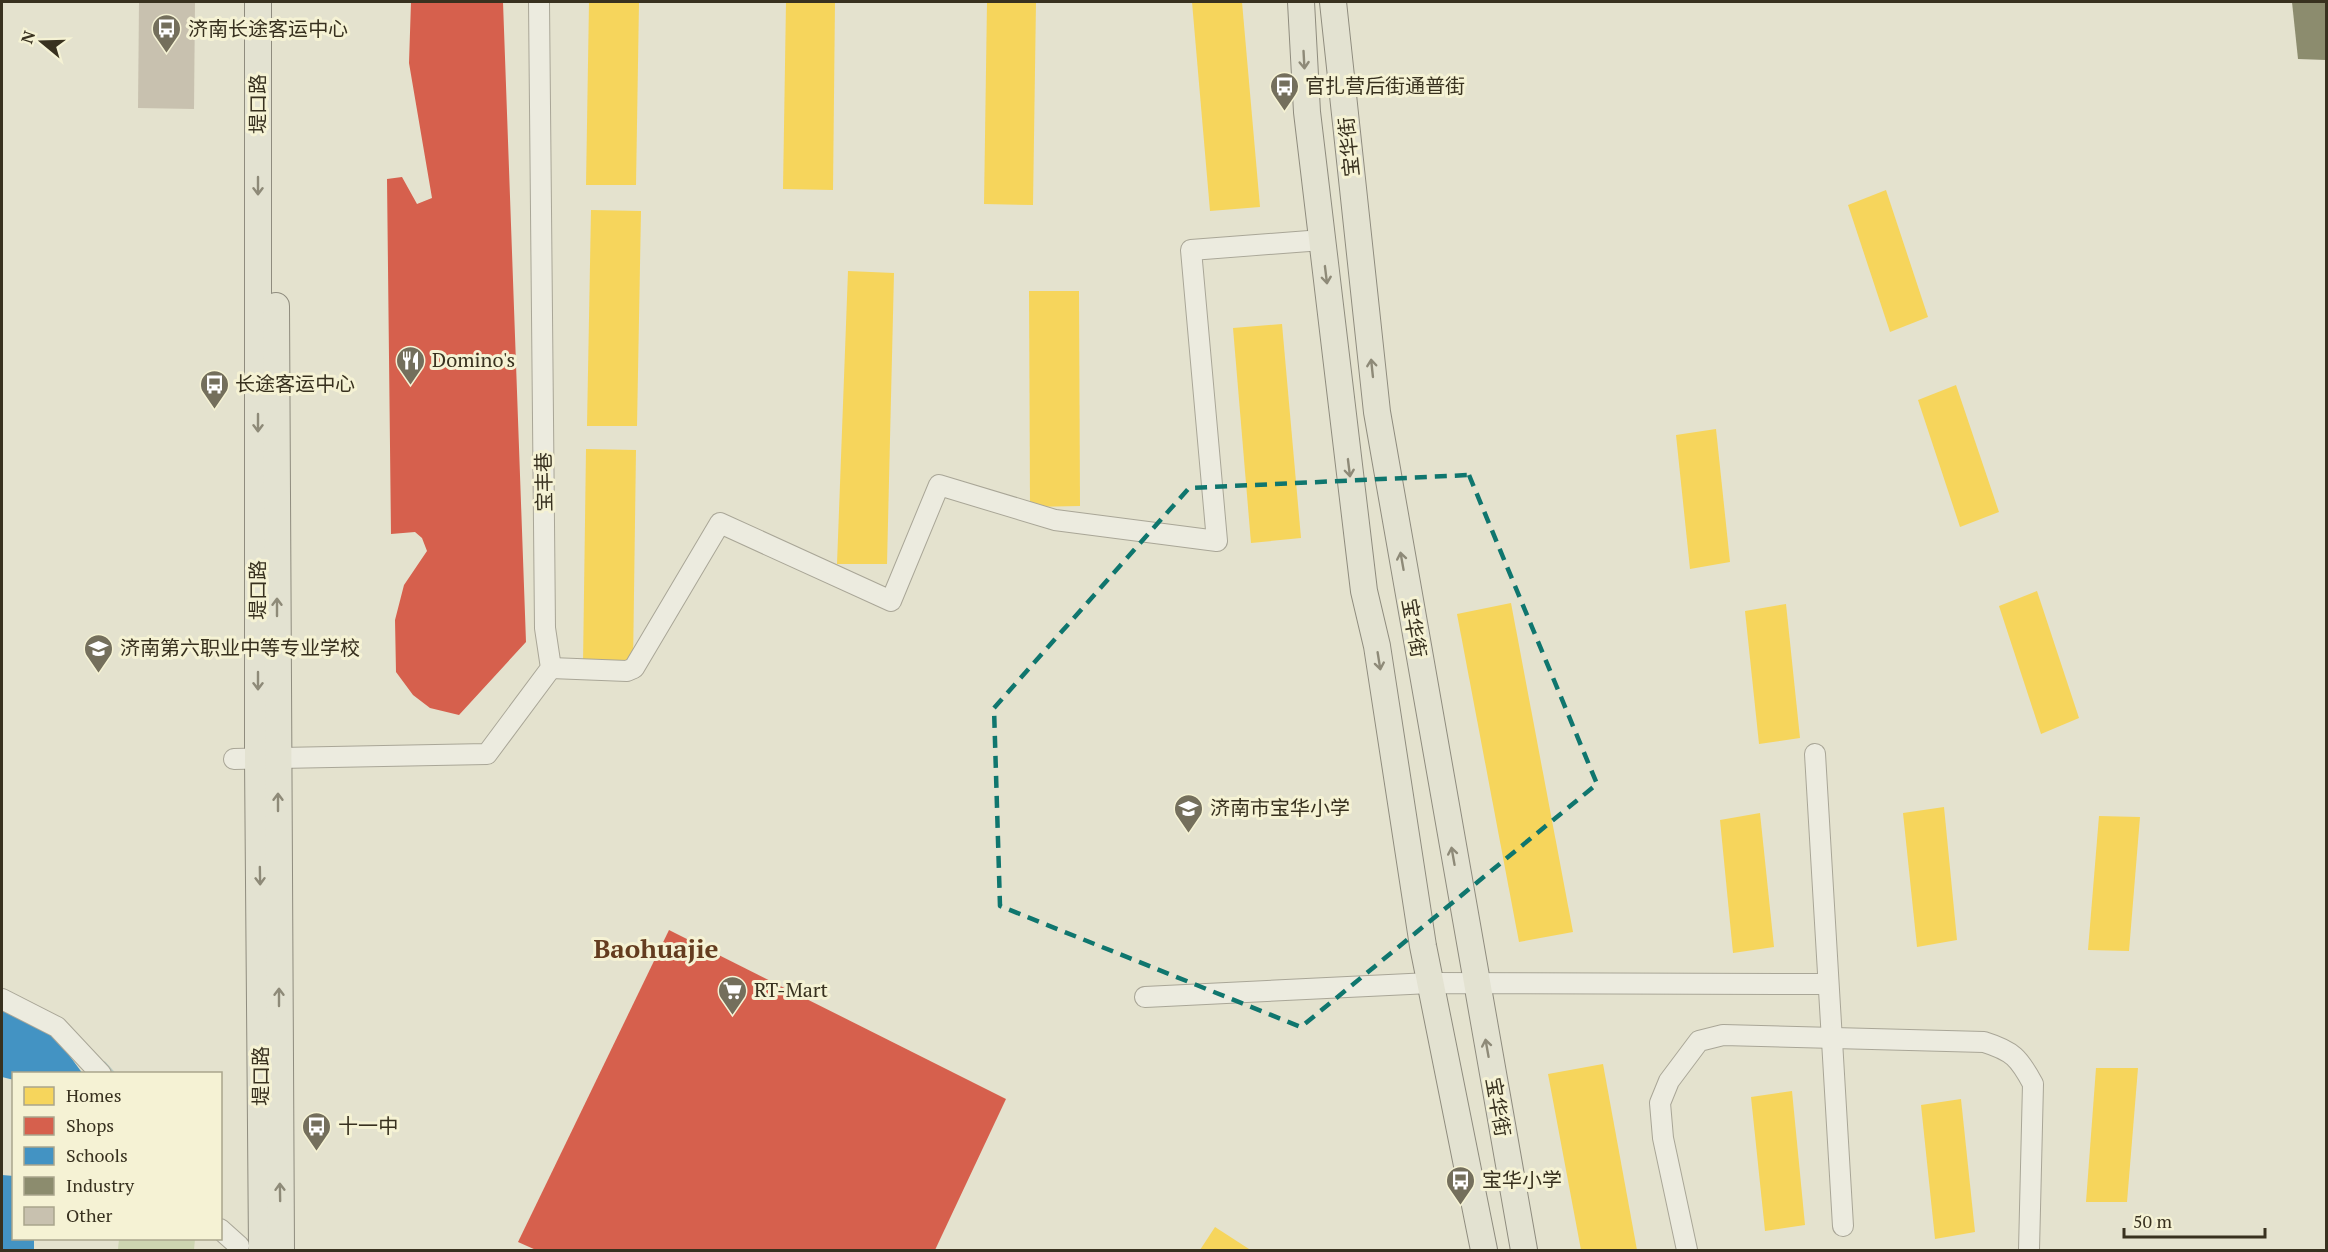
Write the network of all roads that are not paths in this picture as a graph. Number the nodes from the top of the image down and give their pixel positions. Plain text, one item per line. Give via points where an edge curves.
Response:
1 (258, 2) edge
2 (275, 2) edge
3 (539, 2) edge
4 (1301, 2) edge
5 (1333, 2) edge
6 (1322, 240) junction
7 (551, 668) junction
8 (1815, 754) dead end
9 (267, 759) junction
10 (1430, 983) junction
11 (1476, 983) junction
12 (1827, 984) junction
13 (1145, 997) dead end
14 (2, 999) edge
15 (1830, 1038) junction
16 (99, 1072) edge
17 (1843, 1226) dead end
18 (222, 1230) edge
19 (250, 1248) edge
20 (281, 1251) edge
21 (1485, 1251) edge
22 (1524, 1251) edge
23 (1687, 1251) edge
24 (2029, 1251) edge

1 -> 9 main road, 堤口路
9 -> 2 main road, 堤口路
3 - 7 street, 宝丰巷 via 545,628
4 -> 6 main road, 宝华街 via 1307,112
11 -> 5 main road, 宝华街 via 1377,412
6 - 7 street via 1191,250 1217,541 1055,520 939,484 891,601 720,523 634,668
6 -> 10 main road, 宝华街 via 1364,591 1377,646
7 - 9 street via 487,754
8 - 12 street
9 -> 19 main road, 堤口路
20 -> 9 main road, 堤口路
10 - 11 street
10 - 13 street
10 - 21 main road, 宝华街
11 - 12 street
22 -> 11 main road, 宝华街
12 - 15 street
14 - 16 street via 57,1027
15 - 17 street
15 - 23 street via 1723,1035 1699,1041 1685,1056 1660,1104 1663,1138
15 - 24 street via 1984,1042 2005,1048 2020,1060 2033,1084
18 - 19 street

